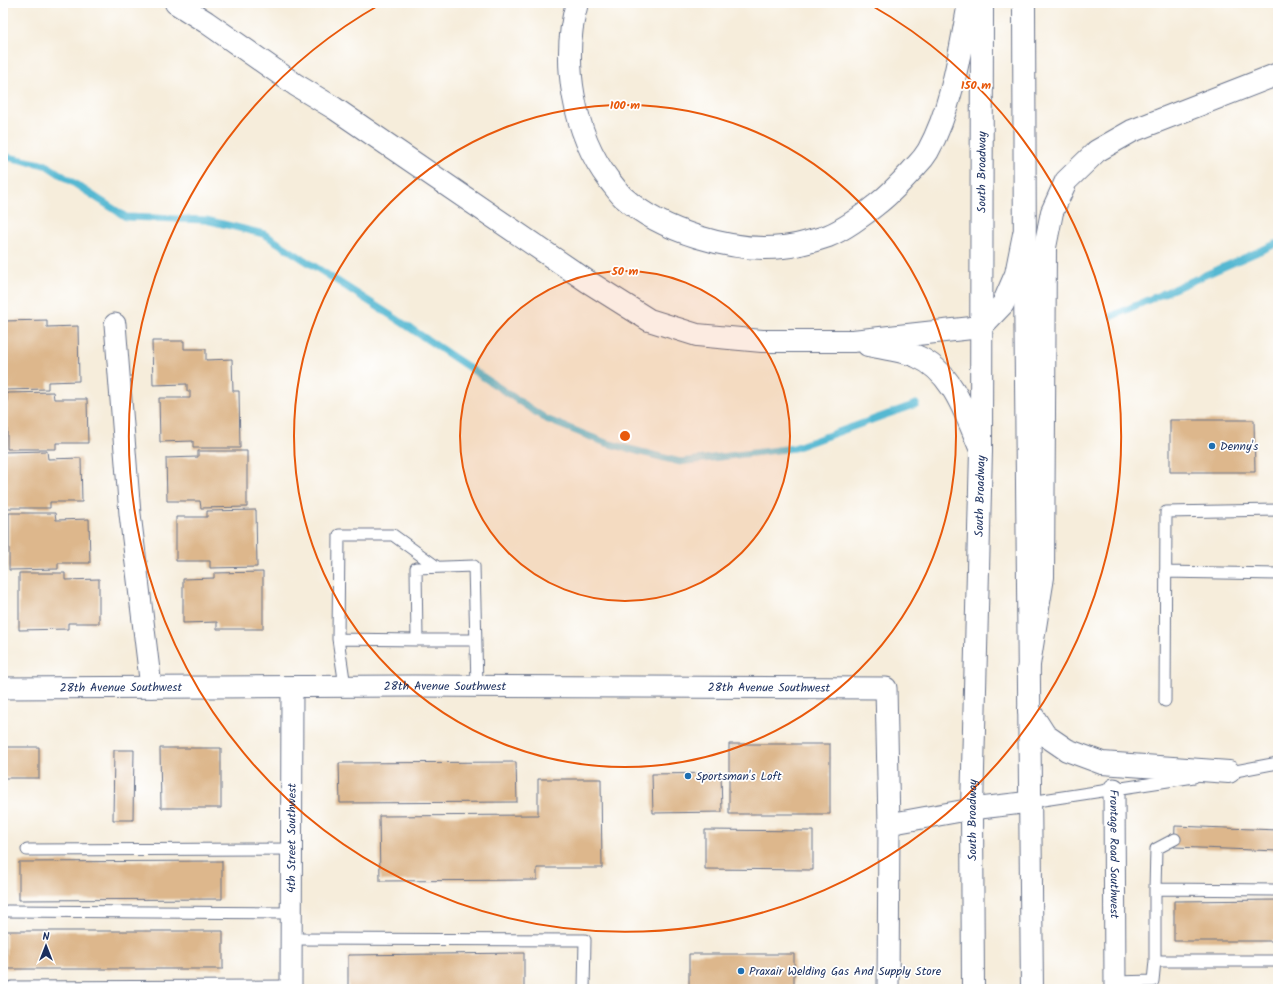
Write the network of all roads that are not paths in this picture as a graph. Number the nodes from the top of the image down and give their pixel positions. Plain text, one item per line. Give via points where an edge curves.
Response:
1 (176, 3) edge
2 (577, 3) edge
3 (969, 3) edge
4 (982, 3) edge
5 (1024, 3) edge
6 (1278, 74) edge
7 (1024, 234) junction
8 (115, 324) dead end
9 (981, 327) junction
10 (853, 341) junction
11 (981, 450) junction
12 (1278, 510) edge
13 (437, 567) junction
14 (1165, 572) junction
15 (1278, 574) edge
16 (338, 639) junction
17 (417, 640) junction
18 (476, 640) junction
19 (1028, 671) junction
20 (345, 686) junction
21 (477, 686) junction
22 (151, 687) junction
23 (292, 687) junction
24 (3, 688) edge
25 (1165, 701) dead end
26 (1029, 710) junction
27 (1278, 763) edge
28 (1229, 772) junction
29 (1114, 789) junction
30 (1030, 802) junction
31 (972, 809) junction
32 (889, 824) junction
33 (1175, 839) dead end
34 (291, 849) junction
35 (27, 850) dead end
36 (1155, 889) junction
37 (1278, 890) edge
38 (7, 910) dead end
39 (292, 913) junction
40 (292, 939) junction
41 (1155, 961) junction
42 (1278, 961) edge
43 (1156, 985) edge
44 (1115, 986) edge
45 (12, 987) dead end
46 (291, 987) edge
47 (584, 989) edge
48 (888, 989) edge
49 (973, 989) edge
50 (1032, 989) edge

1 - 10 highway via 587,281 650,320 697,336 762,341
2 - 3 highway via 572,19 570,49 575,106 591,153 622,196 664,224 692,236 744,247 783,247 829,235 863,216 887,196 928,152 950,94
4 - 9 highway, South Broadway
5 - 7 highway
6 - 19 highway via 1132,131 1097,151 1066,181 1052,212 1045,247 1043,577
7 - 9 highway via 1016,274 1003,304
7 - 19 highway
8 - 22 street via 130,514
9 - 10 highway
9 - 11 highway, South Broadway
10 - 11 highway via 916,356 936,368 952,386
11 - 31 highway, South Broadway
12 - 14 lane via 1166,512
13 - 16 lane via 393,535 339,535
13 - 17 lane via 416,568
13 - 18 lane via 474,566
14 - 15 lane
14 - 25 lane
16 - 17 lane
16 - 20 lane
17 - 18 lane
18 - 21 lane
19 - 26 highway
20 - 21 street, 28th Avenue Southwest
20 - 23 street, 28th Avenue Southwest
21 - 32 street, 28th Avenue Southwest via 886,688
22 - 23 street, 28th Avenue Southwest
22 - 24 street, 28th Avenue Southwest
23 - 34 street, 4th Street Southwest
26 - 28 highway via 1045,735 1067,750 1102,763
26 - 30 highway
27 - 28 lane, Frontage Road Southwest
28 - 29 lane, Frontage Road Southwest
29 - 30 lane
29 - 44 street, Frontage Road Southwest
30 - 31 street
30 - 50 highway
31 - 32 street
31 - 49 highway, South Broadway
32 - 48 street
33 - 36 lane via 1156,849
34 - 35 lane
34 - 39 street, 4th Street Southwest
36 - 37 lane
36 - 41 lane
38 - 39 lane
39 - 40 street, 4th Street Southwest
40 - 46 street, 4th Street Southwest
40 - 47 lane via 585,940
41 - 42 lane
41 - 43 lane
43 - 44 lane
45 - 46 lane

